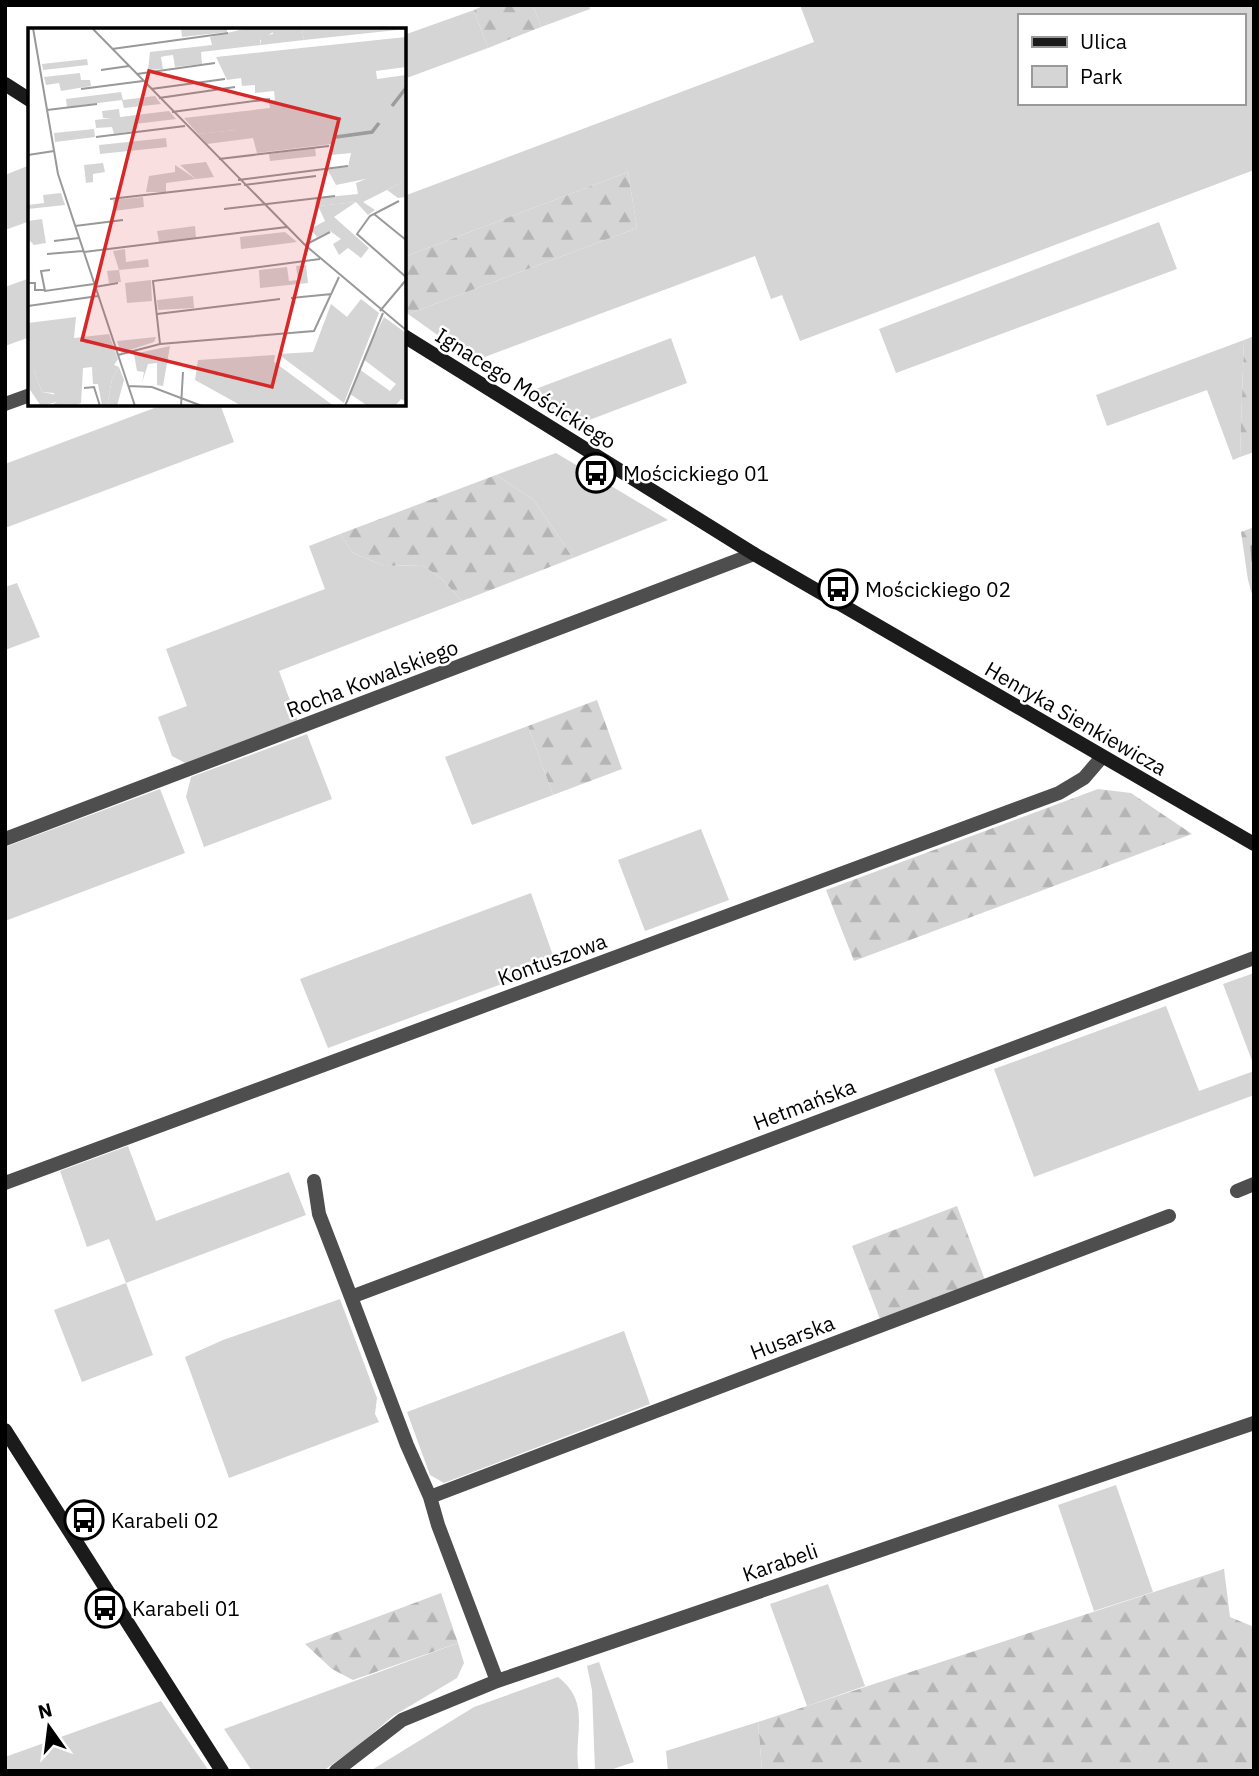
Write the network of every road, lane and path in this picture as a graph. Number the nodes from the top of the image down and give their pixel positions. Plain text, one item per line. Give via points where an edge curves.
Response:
1 (5, 84) edge
2 (28, 99) edge
3 (406, 337) edge
4 (28, 396) edge
5 (5, 404) edge
6 (754, 554) junction
7 (878, 627) joint
8 (1102, 757) junction
9 (5, 839) edge
10 (1254, 844) edge
11 (1254, 958) edge
12 (314, 1181) dead end
13 (5, 1183) edge
14 (1254, 1184) edge
15 (1237, 1191) dead end
16 (1169, 1216) dead end
17 (351, 1297) junction
18 (1254, 1423) edge
19 (5, 1430) edge
20 (430, 1497) junction
21 (497, 1681) junction
22 (222, 1771) edge
23 (335, 1771) edge

1 - 2 street
3 - 6 street, Ignacego Mościckiego
4 - 5 street
6 - 7 street, Ignacego Mościckiego
6 - 9 street, Rocha Kowalskiego
7 - 8 street, Henryka Sienkiewicza
8 - 10 street, Henryka Sienkiewicza
8 - 13 street, Kontuszowa via 1084,778 1059,793
11 - 17 street, Hetmańska
12 - 17 street via 319,1214
14 - 15 street
16 - 20 street, Husarska
17 - 20 street
18 - 21 street, Karabeli
19 - 22 street
20 - 21 street
21 - 23 street, Karabeli via 402,1720

